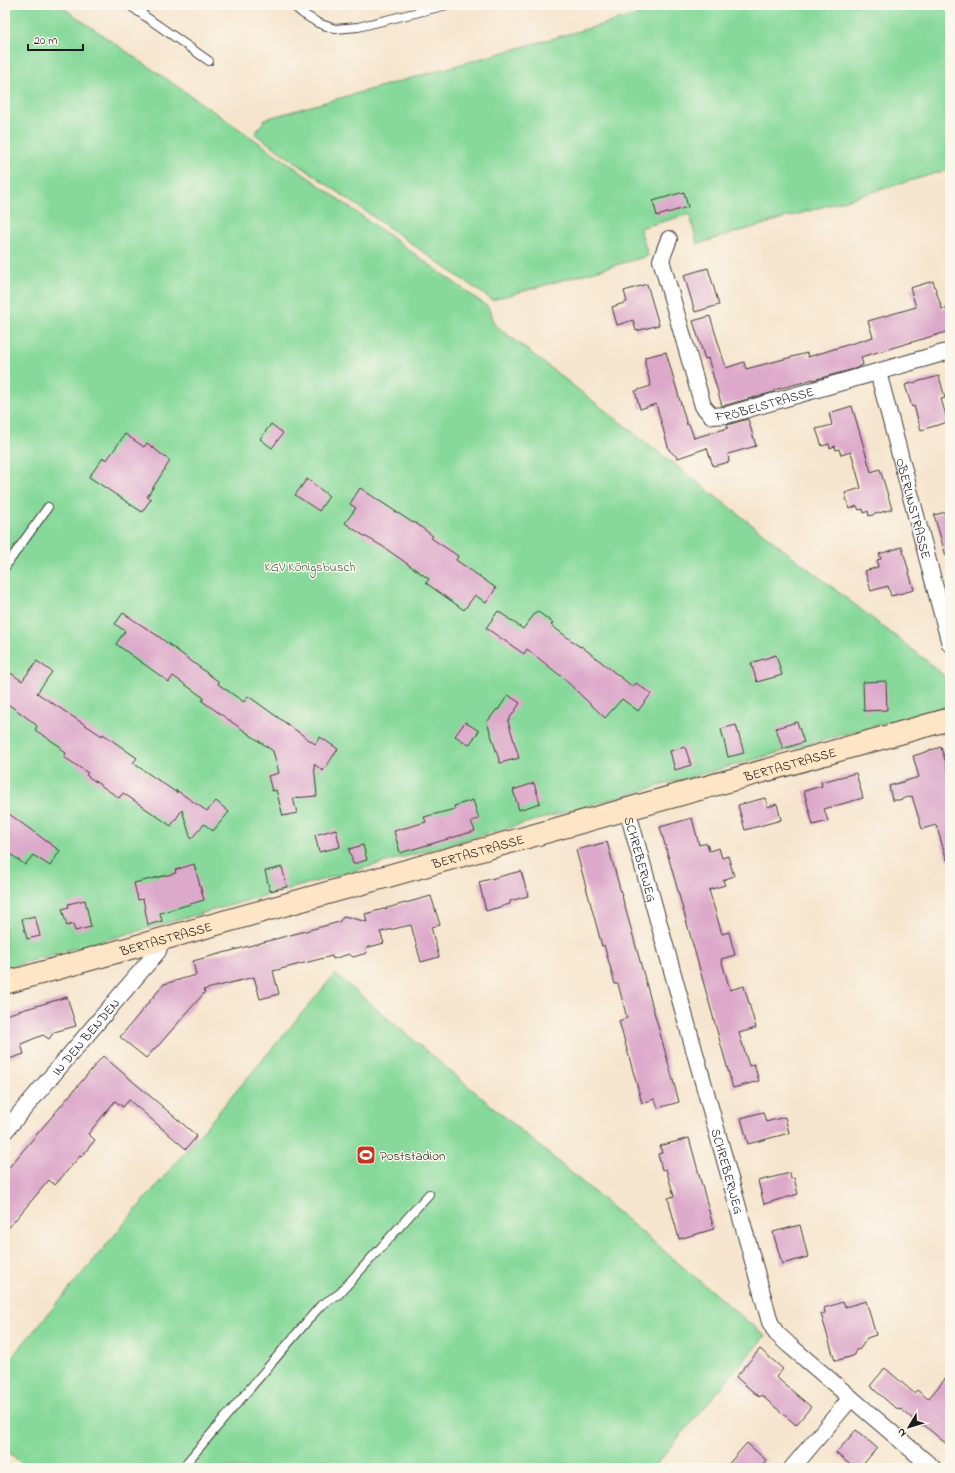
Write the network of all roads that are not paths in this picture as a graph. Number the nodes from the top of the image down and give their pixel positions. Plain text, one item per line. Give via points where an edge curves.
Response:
1 (129, 5) edge
2 (147, 5) edge
3 (293, 5) edge
4 (447, 5) edge
5 (139, 12) junction
6 (209, 61) dead end
7 (669, 239) dead end
8 (950, 351) edge
9 (878, 372) junction
10 (48, 507) dead end
11 (5, 567) edge
12 (950, 644) edge
13 (950, 718) edge
14 (627, 809) junction
15 (161, 940) junction
16 (5, 983) edge
17 (5, 1131) edge
18 (429, 1194) dead end
19 (851, 1398) junction
20 (182, 1468) edge
21 (792, 1468) edge
22 (933, 1468) edge

1 - 5 lane
2 - 5 lane
3 - 4 lane via 302,14 318,23 335,28 358,27
5 - 6 lane
7 - 9 street, FRÖBELSTRASSE via 662,260 703,406 712,416 727,415
8 - 9 street, FRÖBELSTRASSE
9 - 12 street, OBERLINSTRASSE
10 - 11 lane
13 - 14 street, BERTASTRASSE
14 - 15 street, BERTASTRASSE
14 - 19 street, SCHREBERWEG via 770,1322 776,1333
15 - 16 street, BERTASTRASSE
15 - 17 street, IN DEN BENDEN via 158,951
18 - 20 lane via 339,1294 321,1305
19 - 21 street
19 - 22 street, SCHREBERWEG

